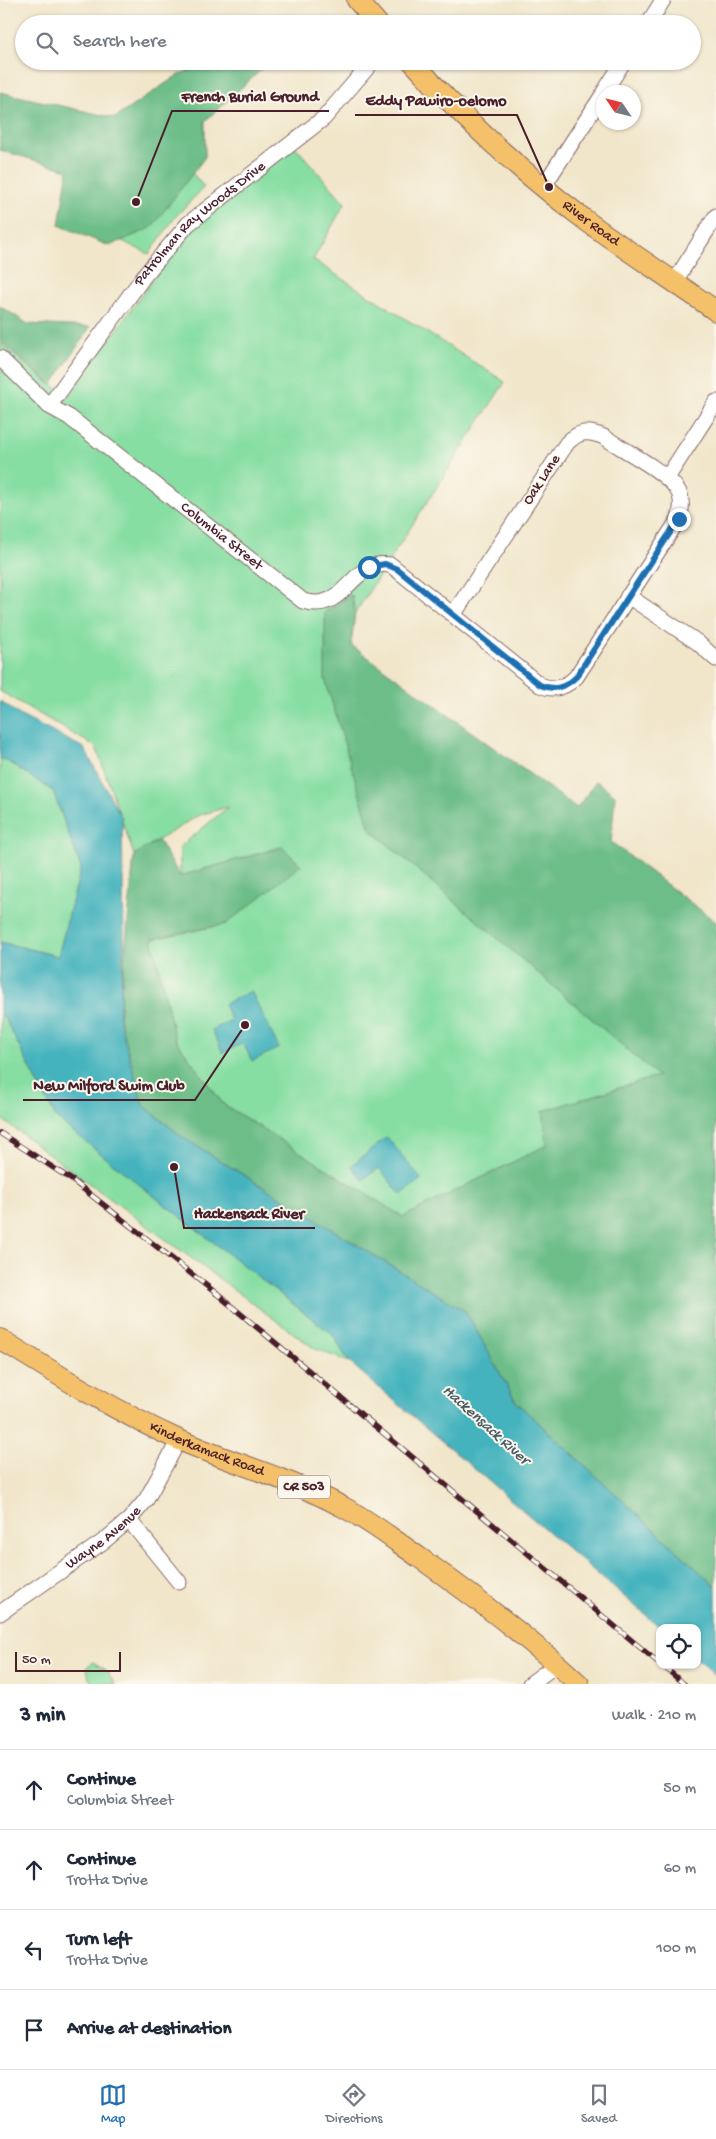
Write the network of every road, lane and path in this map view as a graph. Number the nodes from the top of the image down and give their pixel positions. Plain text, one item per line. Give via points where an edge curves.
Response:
1 (357, 0) edge
2 (663, 0) edge
3 (370, 15) edge
4 (654, 15) edge
5 (365, 70) edge
6 (421, 70) edge
7 (618, 70) edge
8 (609, 85) edge
9 (596, 105) edge
10 (543, 187) junction
11 (716, 216) edge
12 (675, 281) junction
13 (716, 311) edge
14 (0, 358) edge
15 (716, 402) edge
16 (49, 406) junction
17 (667, 478) junction
18 (628, 596) junction
19 (453, 615) junction
20 (716, 659) edge
21 (0, 1339) edge
22 (179, 1440) junction
23 (129, 1520) junction
24 (179, 1582) dead end
25 (0, 1613) edge
26 (557, 1664) junction
27 (530, 1684) edge
28 (579, 1684) edge

1 - 3 main road
2 - 4 street
5 - 16 street, Patrolman Ray Woods Drive via 324,118 188,224 144,276
6 - 10 main road, River Road via 484,134
7 - 8 street
9 - 10 street
10 - 12 main road, River Road
11 - 12 street
12 - 13 main road, River Road
14 - 16 street, Columbia Street
15 - 17 street
16 - 19 street, Columbia Street via 69,418 303,601 324,604 333,600 369,567 385,564 397,569
17 - 18 street, Columbia Street via 677,489 682,510
17 - 19 street, Oak Lane via 598,434 584,432 574,435
18 - 19 street, Columbia Street via 576,677 559,688 540,685
18 - 20 street via 697,642
21 - 22 main road, Kinderkamack Road / CR 503 via 82,1390
22 - 23 street, Wayne Avenue via 146,1500
22 - 26 main road, Kinderkamack Road / CR 503 via 294,1483 344,1507 459,1586
23 - 24 street
23 - 25 street, Wayne Avenue
26 - 27 street
26 - 28 main road, Kinderkamack Road / CR 503

